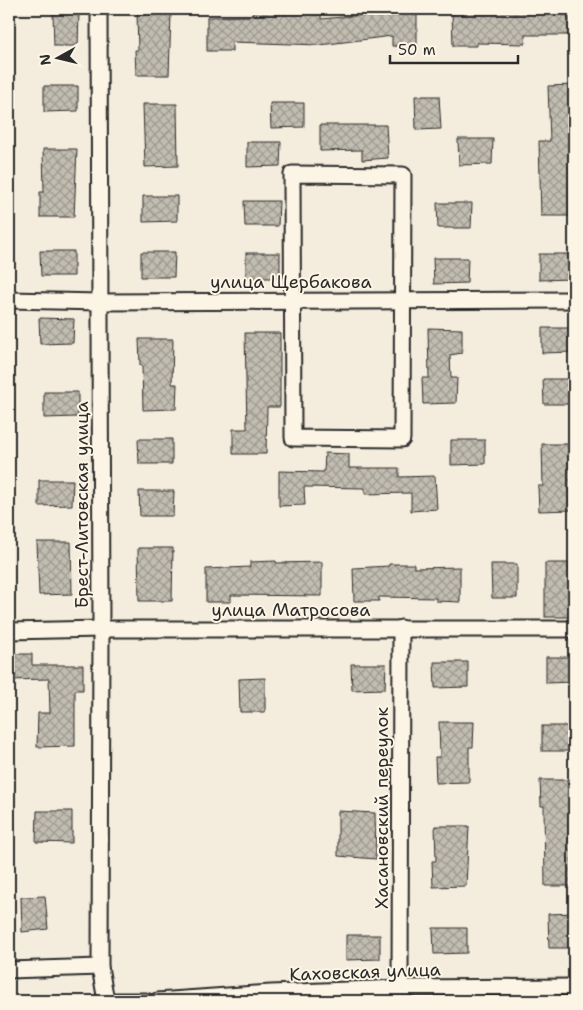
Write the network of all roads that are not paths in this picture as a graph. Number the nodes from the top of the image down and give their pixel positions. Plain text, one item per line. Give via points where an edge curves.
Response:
1 (99, 9) edge
2 (9, 300) edge
3 (402, 300) junction
4 (574, 300) edge
5 (293, 301) junction
6 (100, 302) junction
7 (401, 628) junction
8 (101, 629) junction
9 (574, 629) edge
10 (9, 631) edge
11 (100, 967) junction
12 (9, 970) edge
13 (574, 987) edge
14 (400, 988) junction
15 (311, 997) edge
16 (106, 1001) edge
17 (146, 1001) edge
18 (157, 1001) edge

1 - 6 street, Брест-Литовская улица
2 - 6 street, улица Щербакова
3 - 4 street, улица Щербакова
3 - 5 street, улица Щербакова
3 - 5 street via 402,175 292,174
3 - 5 street via 402,439 293,438
5 - 6 street, улица Щербакова
6 - 8 street, Брест-Литовская улица
7 - 8 street, улица Матросова
7 - 9 street, улица Матросова
7 - 14 street, Хасановский переулок
8 - 10 street, улица Матросова
8 - 11 street, Брест-Литовская улица
11 - 12 street
11 - 16 street, Брест-Литовская улица
13 - 14 street, Каховская улица
14 - 15 street, Каховская улица
15 - 18 street, Каховская улица
16 - 17 street

